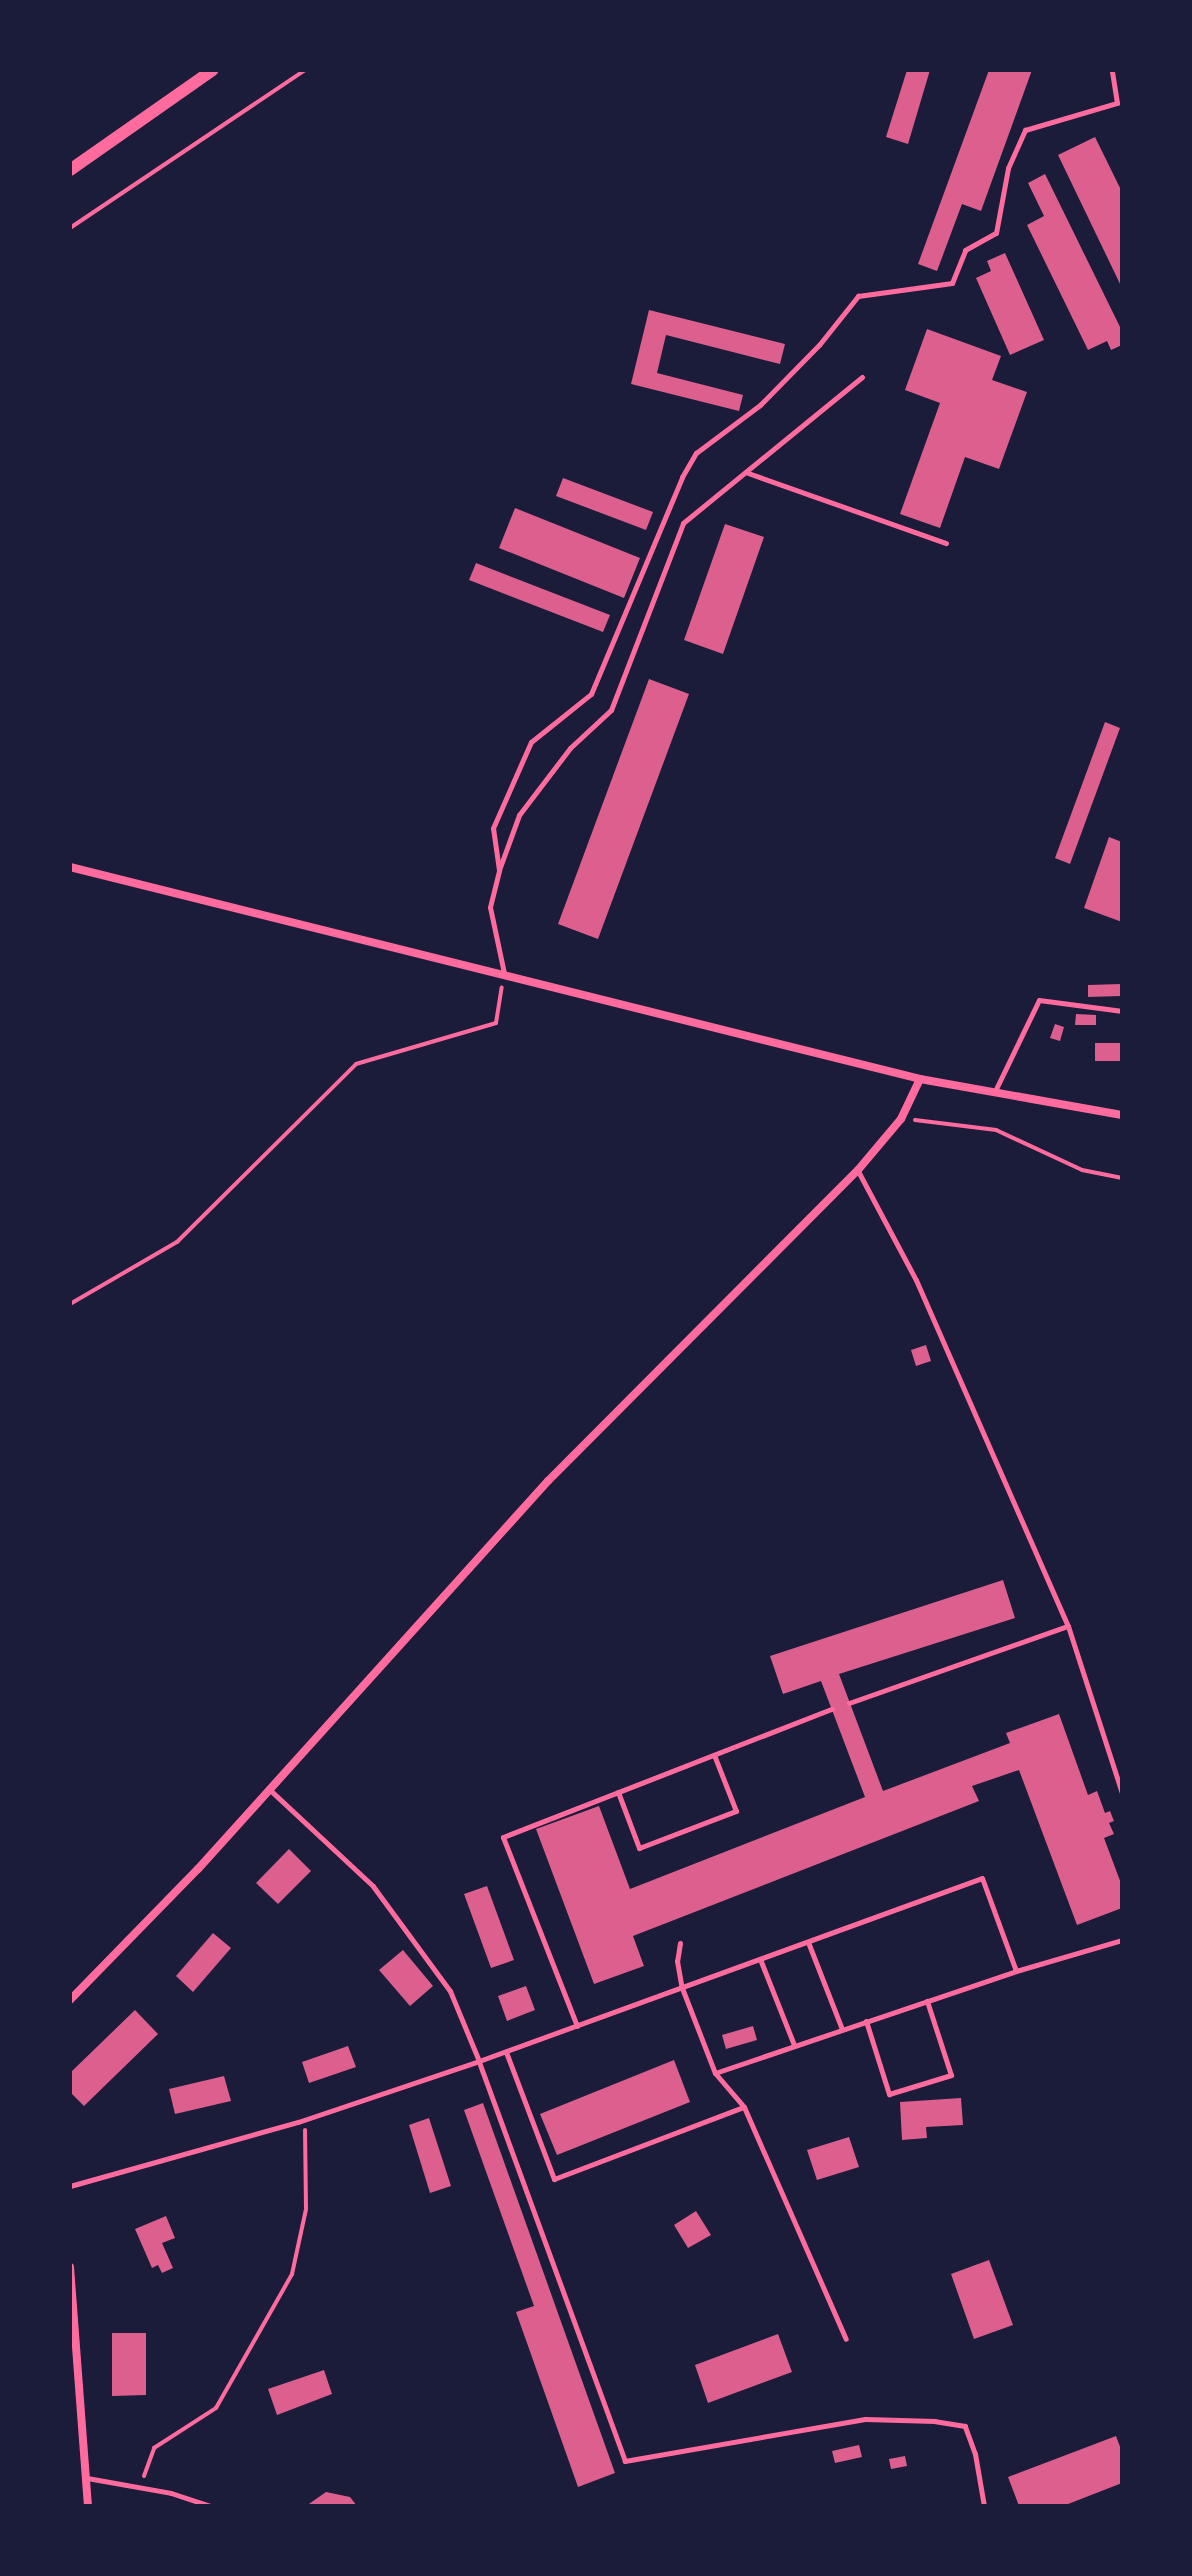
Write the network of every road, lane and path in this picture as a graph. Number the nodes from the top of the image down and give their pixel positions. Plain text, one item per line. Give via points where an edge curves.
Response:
1 (213, 70) edge
2 (305, 70) edge
3 (1112, 70) edge
4 (70, 170) edge
5 (70, 228) edge
6 (862, 377) dead end
7 (747, 473) junction
8 (946, 543) dead end
9 (70, 867) edge
10 (499, 870) junction
11 (504, 973) junction
12 (1122, 1011) edge
13 (920, 1079) junction
14 (994, 1094) junction
15 (1122, 1115) edge
16 (901, 1119) junction
17 (858, 1170) junction
18 (1122, 1178) edge
19 (70, 1304) edge
20 (1068, 1626) junction
21 (849, 1703) dead end
22 (832, 1709) dead end
23 (714, 1755) junction
24 (270, 1790) junction
25 (618, 1792) junction
26 (1122, 1793) edge
27 (1122, 1940) edge
28 (808, 1942) junction
29 (680, 1943) dead end
30 (760, 1959) junction
31 (1016, 1971) junction
32 (682, 1988) junction
33 (70, 2000) edge
34 (927, 2001) junction
35 (866, 2021) junction
36 (577, 2026) junction
37 (842, 2029) junction
38 (794, 2045) junction
39 (506, 2052) junction
40 (479, 2061) junction
41 (715, 2073) junction
42 (744, 2107) junction
43 (305, 2120) junction
44 (70, 2186) edge
45 (70, 2267) edge
46 (846, 2339) dead end
47 (74, 2386) edge
48 (87, 2478) junction
49 (139, 2488) junction
50 (88, 2506) edge
51 (210, 2506) edge
52 (984, 2506) edge

1 - 4 main road
2 - 5 path
3 - 10 lane via 1117,103 1025,130 1008,168 996,233 965,250 952,283 858,296 760,405 696,453 591,694 531,742 493,828
6 - 7 lane
7 - 8 lane
7 - 10 lane via 683,523 611,710 570,748 519,815
9 - 11 street
10 - 11 lane via 490,907
11 - 13 street
11 - 19 path via 496,1023 356,1064 177,1242
12 - 14 lane via 1039,1000
13 - 14 street
13 - 16 street
14 - 15 street
16 - 17 street
16 - 18 path via 996,1130 1082,1170
17 - 20 lane via 916,1280
17 - 24 street via 548,1481
20 - 21 lane
20 - 26 lane
22 - 23 lane
23 - 25 lane
23 - 25 lane via 736,1811 639,1848
24 - 33 street
24 - 40 lane via 373,1886 450,1991
25 - 36 lane via 503,1837
27 - 31 lane
28 - 30 lane
28 - 31 lane via 982,1878
28 - 37 lane
29 - 32 lane
30 - 32 lane
30 - 38 lane
31 - 34 lane
32 - 36 lane
32 - 41 lane
34 - 35 lane
34 - 35 lane via 951,2075 889,2094
35 - 37 lane
36 - 39 lane
37 - 38 lane
38 - 41 lane
39 - 40 lane
39 - 42 lane via 554,2179
40 - 43 lane
40 - 52 lane via 625,2461 865,2419 935,2421 965,2426
41 - 42 lane
42 - 46 lane
43 - 44 lane
43 - 49 path via 306,2209 292,2274 216,2408 154,2448
45 - 47 street
47 - 48 street
48 - 49 lane
48 - 50 street
49 - 51 lane

